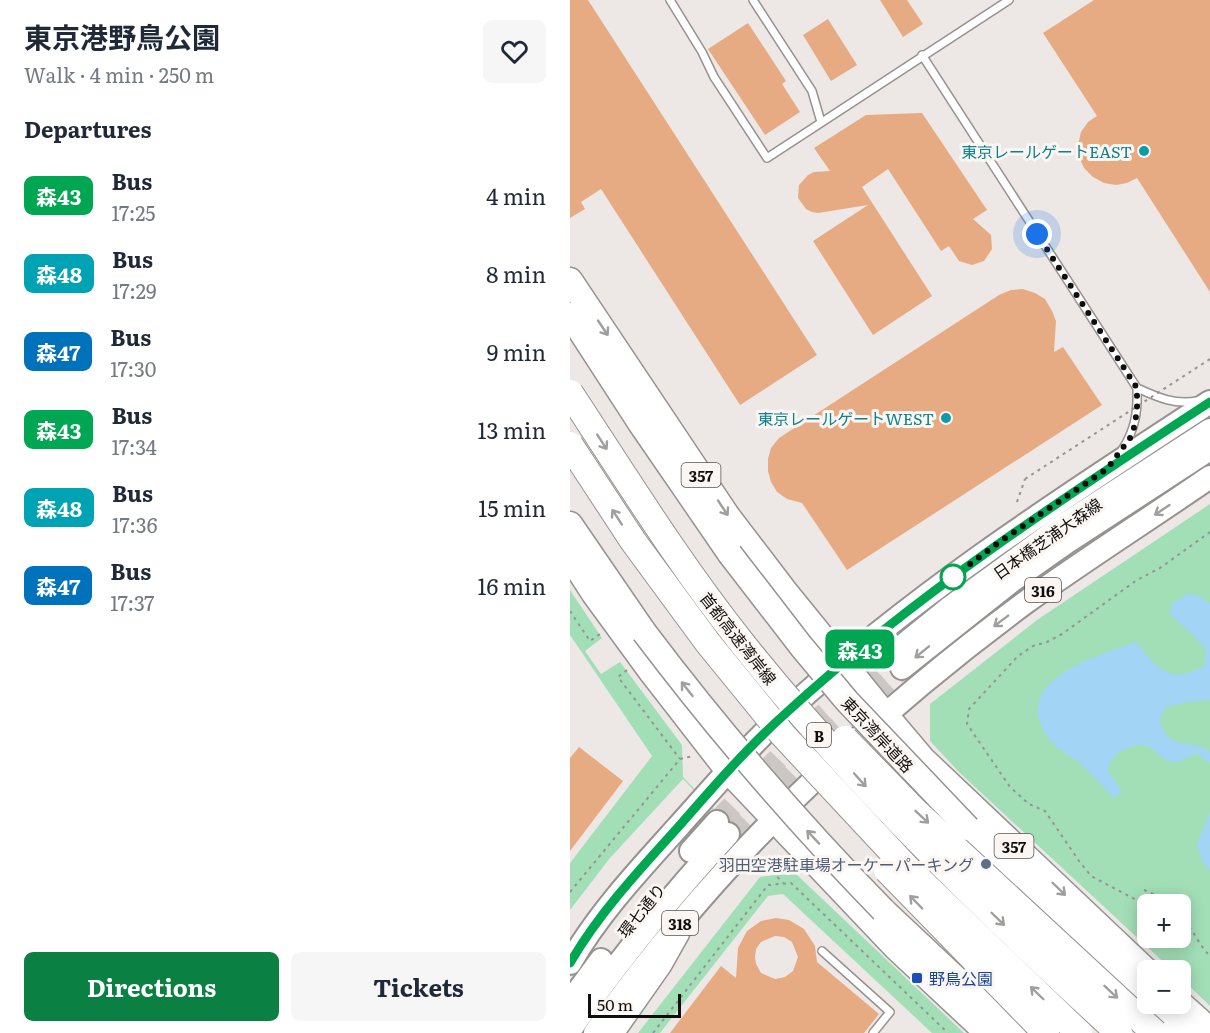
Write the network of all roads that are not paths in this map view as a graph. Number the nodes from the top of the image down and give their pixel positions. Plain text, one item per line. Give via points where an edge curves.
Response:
1 (670, 0) edge
2 (753, 0) edge
3 (1009, 0) edge
4 (922, 55) junction
5 (821, 122) junction
6 (570, 280) edge
7 (570, 315) edge
8 (1137, 388) junction
9 (570, 393) edge
10 (1210, 400) edge
11 (1210, 430) edge
12 (570, 445) edge
13 (1210, 449) edge
14 (1107, 469) junction
15 (1210, 477) edge
16 (570, 524) edge
17 (657, 525) junction
18 (633, 541) junction
19 (570, 557) edge
20 (842, 663) junction
21 (885, 714) junction
22 (728, 771) junction
23 (774, 821) junction
24 (700, 898) junction
25 (586, 936) junction
26 (822, 951) dead end
27 (570, 953) edge
28 (1137, 962) edge
29 (570, 963) edge
30 (1137, 987) edge
31 (570, 1002) edge
32 (1191, 1013) edge
33 (1165, 1014) edge
34 (570, 1030) edge
35 (1210, 1030) edge
36 (596, 1033) edge
37 (615, 1033) edge
38 (873, 1033) edge
39 (987, 1033) edge
40 (1014, 1033) edge
41 (1046, 1033) edge
42 (1080, 1033) edge
43 (1119, 1033) edge
44 (1155, 1033) edge
45 (1186, 1033) edge

1 - 5 lane via 767,158
2 - 5 lane via 812,91
3 - 4 lane
4 - 5 lane
4 - 8 lane
6 -> 20 highway, 357 via 727,515
7 - 30 highway, 東京湾岸道路 / 357, bridge via 730,554 801,646 892,750 968,828
8 - 10 lane via 1171,401
8 - 14 lane via 1135,425
9 -> 17 highway, 首都高速湾岸線 / B, bridge
10 - 14 main road
13 -> 11 main road, 日本橋芝浦大森線 / 316 via 1067,542 897,662 957,602 1050,535
18 -> 12 highway, 首都高速湾岸線 / B, bridge
14 - 20 main road via 998,543
15 -> 21 main road, 316 via 1027,602
40 -> 16 highway, bridge via 883,909 792,814 712,721
17 -> 43 highway, 首都高速湾岸線 / B, bridge via 741,642 824,741 935,858
17 -> 44 highway, B, bridge via 815,707 915,811
41 -> 18 highway, B, bridge via 883,866 767,738 704,654
42 -> 18 highway, 首都高速湾岸線 / B, bridge via 908,869 831,788 747,692
19 - 22 highway via 651,672
20 - 21 highway, 357
20 - 22 main road
21 - 23 main road, 318
21 -> 28 highway, 357 via 923,759
22 - 23 highway
22 - 25 main road
23 - 24 main road, 318
23 - 39 highway via 896,948
24 - 36 main road, 318
24 - 37 street via 662,966
25 - 27 street
25 - 29 main road
26 - 38 lane via 890,1012
31 - 34 main road, 環七通り / 318 via 644,906 723,828
32 - 35 highway
33 - 45 highway

